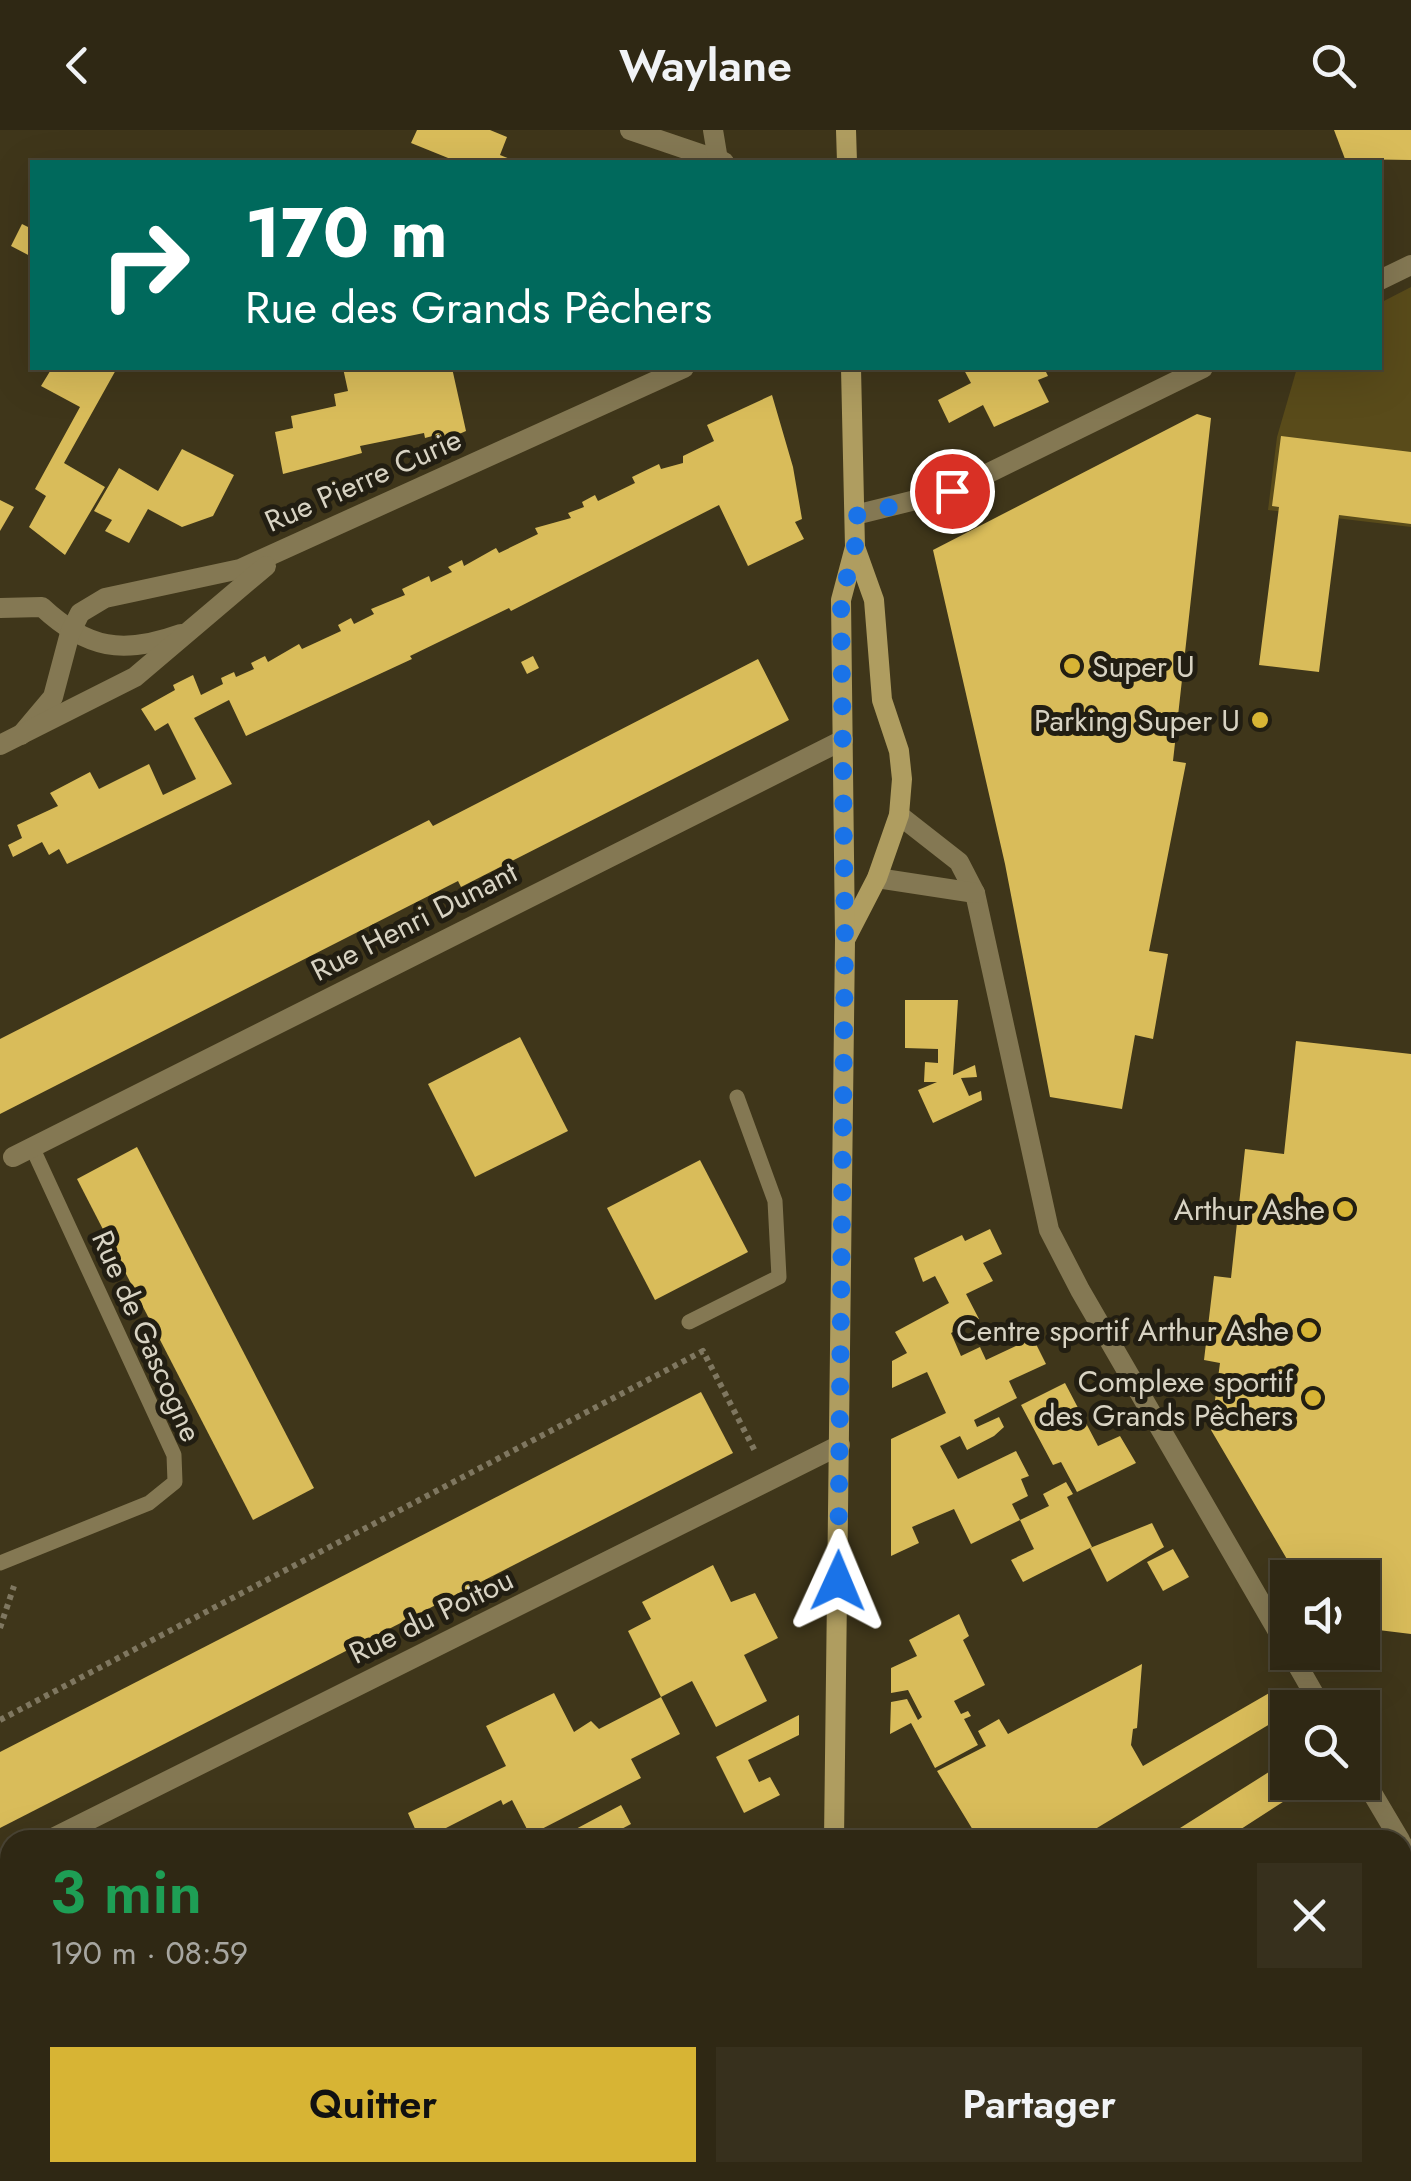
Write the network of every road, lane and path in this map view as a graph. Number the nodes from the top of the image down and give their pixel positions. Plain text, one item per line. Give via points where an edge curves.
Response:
1 (630, 130) edge
2 (712, 130) edge
3 (846, 130) edge
4 (715, 160) edge
5 (720, 160) edge
6 (847, 160) edge
7 (1411, 265) edge
8 (1382, 279) edge
9 (680, 370) edge
10 (851, 370) edge
11 (1198, 370) edge
12 (855, 516) junction
13 (288, 547) junction
14 (855, 547) junction
15 (0, 608) edge
16 (197, 628) junction
17 (70, 633) junction
18 (21, 735) junction
19 (843, 740) junction
20 (0, 745) edge
21 (899, 815) junction
22 (877, 878) junction
23 (975, 893) junction
24 (845, 940) junction
25 (737, 1098) dead end
26 (22, 1152) joint
27 (689, 1322) dead end
28 (840, 1445) junction
29 (770, 1481) junction
30 (3, 1561) edge
31 (1270, 1619) edge
32 (0, 1628) edge
33 (0, 1720) edge
34 (1376, 1800) edge
35 (69, 1830) edge
36 (834, 1830) edge
37 (1394, 1830) edge

1 - 4 street
2 - 5 street
3 - 6 main road
7 - 8 street
9 - 13 street, Rue Pierre Curie
10 - 12 main road
11 - 12 street via 952,491
12 - 14 main road
13 - 16 street
13 - 17 street, Rue Pierre Curie via 240,569 105,598 80,613
14 - 19 main road via 841,600
14 - 21 main road via 874,600 882,700 899,751
15 - 17 street via 42,607
16 - 17 street via 154,644 108,647
16 - 18 street via 135,677
17 - 18 street via 53,697
18 - 20 street
19 - 24 main road
19 - 26 street, Rue Henri Dunant
21 - 22 main road
21 - 23 street via 959,862
22 - 23 street
22 - 24 main road
23 - 31 street via 1049,1230
24 - 28 main road
25 - 27 lane via 775,1201 779,1277
26 - 30 lane, Rue de Gascogne via 174,1455 174,1482 148,1503
28 - 29 street, Rue du Poitou
28 - 36 main road
29 - 33 path via 703,1352
29 - 35 street, Rue du Poitou
30 - 32 path via 14,1587
34 - 37 street

